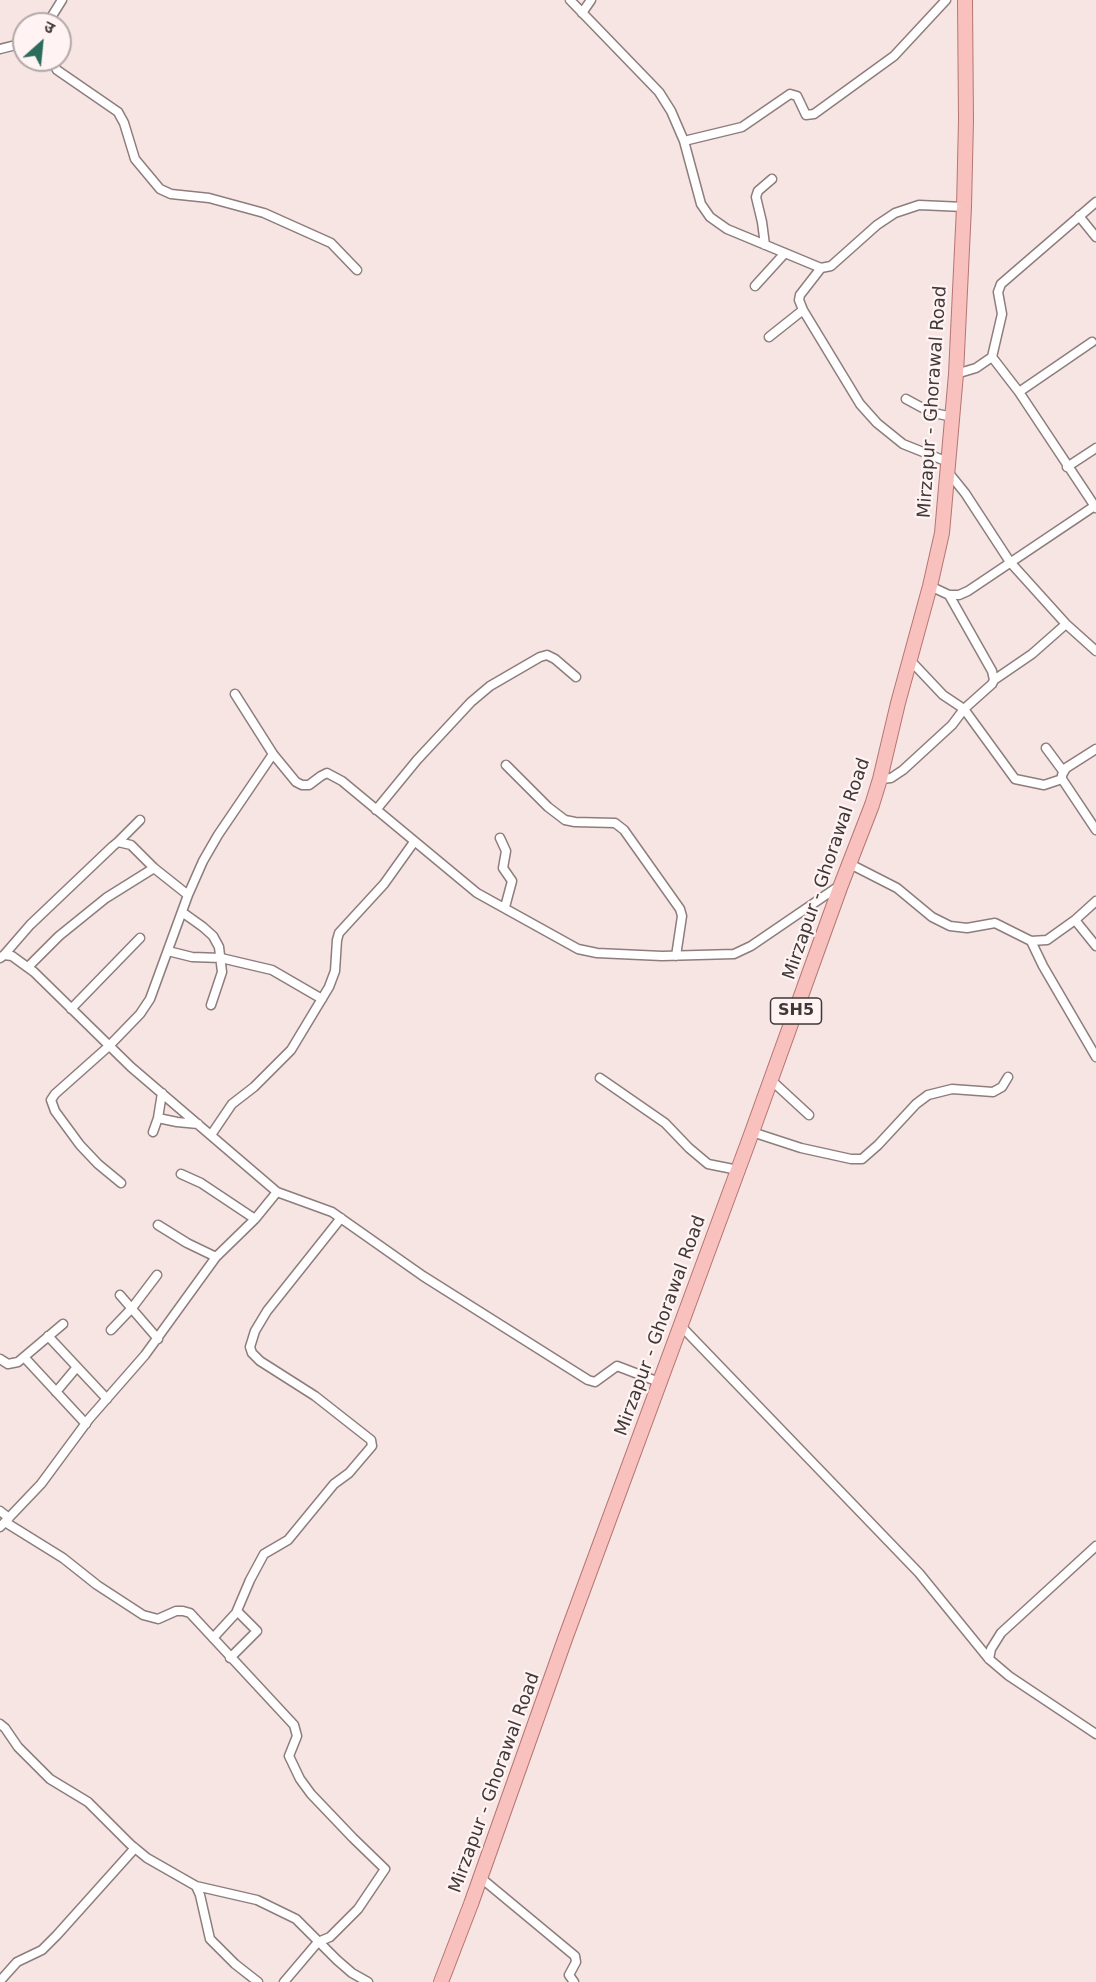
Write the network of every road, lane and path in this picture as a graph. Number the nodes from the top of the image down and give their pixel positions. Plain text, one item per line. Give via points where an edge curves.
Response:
1 (570, 0) edge
2 (591, 0) edge
3 (946, 0) edge
4 (965, 0) edge
5 (582, 13) junction
6 (60, 72) edge
7 (684, 141) junction
8 (771, 179) dead end
9 (1096, 202) edge
10 (964, 207) junction
11 (1079, 216) junction
12 (1096, 237) edge
13 (765, 245) junction
14 (785, 253) junction
15 (821, 268) junction
16 (357, 270) dead end
17 (755, 286) dead end
18 (803, 310) junction
19 (769, 337) dead end
20 (1092, 342) dead end
21 (992, 357) junction
22 (956, 374) junction
23 (1019, 392) junction
24 (906, 399) dead end
25 (952, 417) junction
26 (1096, 448) edge
27 (947, 467) junction
28 (1067, 467) junction
29 (1096, 507) edge
30 (1010, 562) junction
31 (930, 586) junction
32 (949, 595) junction
33 (1066, 624) junction
34 (1096, 651) edge
35 (909, 659) junction
36 (576, 677) dead end
37 (994, 680) junction
38 (235, 694) dead end
39 (964, 709) junction
40 (1046, 748) dead end
41 (1096, 749) edge
42 (273, 754) junction
43 (506, 765) dead end
44 (1063, 775) junction
45 (880, 779) junction
46 (376, 810) junction
47 (140, 820) dead end
48 (1096, 830) edge
49 (500, 838) dead end
50 (118, 842) junction
51 (414, 842) junction
52 (850, 864) junction
53 (154, 868) junction
54 (841, 885) junction
55 (188, 895) junction
56 (1096, 901) edge
57 (505, 907) junction
58 (182, 912) junction
59 (1076, 920) junction
60 (140, 938) dead end
61 (1031, 941) junction
62 (1096, 946) edge
63 (168, 951) junction
64 (2, 956) edge
65 (676, 956) junction
66 (221, 958) junction
67 (28, 967) junction
68 (322, 999) junction
69 (212, 1005) dead end
70 (71, 1009) junction
71 (109, 1046) junction
72 (1096, 1057) edge
73 (1008, 1077) dead end
74 (600, 1078) dead end
75 (771, 1080) junction
76 (162, 1093) junction
77 (809, 1114) dead end
78 (158, 1118) junction
79 (198, 1124) junction
80 (153, 1132) dead end
81 (752, 1132) junction
82 (211, 1135) junction
83 (738, 1170) junction
84 (181, 1174) dead end
85 (121, 1183) dead end
86 (277, 1192) junction
87 (340, 1218) junction
88 (255, 1220) junction
89 (158, 1225) dead end
90 (216, 1257) junction
91 (157, 1275) dead end
92 (120, 1295) dead end
93 (132, 1308) junction
94 (63, 1324) dead end
95 (681, 1326) junction
96 (111, 1330) dead end
97 (48, 1336) junction
98 (158, 1339) junction
99 (24, 1357) junction
100 (0, 1359) edge
101 (77, 1367) junction
102 (659, 1382) junction
103 (56, 1392) junction
104 (107, 1399) junction
105 (86, 1424) junction
106 (0, 1511) edge
107 (4, 1522) edge
108 (1096, 1546) edge
109 (237, 1611) junction
110 (213, 1638) junction
111 (230, 1658) junction
112 (989, 1659) junction
113 (0, 1724) edge
114 (1096, 1734) edge
115 (135, 1848) junction
116 (481, 1878) junction
117 (196, 1886) junction
118 (318, 1942) junction
119 (0, 1981) edge
120 (287, 1981) edge
121 (258, 1982) edge
122 (368, 1982) edge
123 (441, 1982) edge
124 (574, 1982) edge

1 - 5 street
2 - 5 street
3 - 7 street via 894,56 814,114 806,115 797,96 790,94 742,128
4 - 10 main road, Mirzapur - Ghorawal Road / SH5
5 - 7 street via 659,92
6 - 16 street via 118,112 135,159 160,189 264,213 331,243
7 - 13 street via 701,204 710,217
8 - 13 street via 756,197
9 - 11 street
10 - 15 street via 919,205 895,213 831,266
10 - 22 main road, Mirzapur - Ghorawal Road / SH5
11 - 12 street
11 - 21 street via 999,288 1002,314
13 - 14 street
14 - 15 street
14 - 17 street
15 - 18 street via 800,296
18 - 19 street
18 - 27 street via 860,404 876,423 903,444
20 - 23 street
21 - 22 street via 976,368
21 - 23 street
22 - 25 main road, Mirzapur - Ghorawal Road / SH5
23 - 28 street
24 - 25 street via 930,412
25 - 27 main road, Mirzapur - Ghorawal Road / SH5
26 - 28 street
27 - 30 street
27 - 31 main road, Mirzapur - Ghorawal Road / SH5 via 942,533
28 - 29 street
29 - 30 street
30 - 32 street via 968,591
30 - 33 street
31 - 32 street
31 - 35 main road, Mirzapur - Ghorawal Road / SH5
32 - 37 street
33 - 34 street
33 - 37 street
35 - 39 street via 943,695
35 - 45 main road, Mirzapur - Ghorawal Road / SH5
36 - 46 street via 547,655 490,686 417,760
37 - 39 street
38 - 42 street
39 - 44 street via 1015,778 1039,785
39 - 45 street via 903,770 891,778
40 - 44 street
41 - 44 street
42 - 46 street via 296,782 309,785 327,773
42 - 55 street via 218,835
43 - 65 street via 565,820 615,823 624,830 681,909
44 - 48 street
45 - 52 main road, Mirzapur - Ghorawal Road / SH5
46 - 51 street
47 - 50 street
49 - 57 street via 506,851 503,868 512,882
50 - 53 street via 131,845
50 - 64 street
51 - 57 street via 477,893
51 - 68 street via 384,884 339,933 335,971
52 - 54 main road, Mirzapur - Ghorawal Road / SH5
52 - 61 street via 897,888 932,917 950,926 967,928 995,923
53 - 55 street
53 - 67 street via 106,898
54 - 65 street via 734,954
54 - 75 main road, Mirzapur - Ghorawal Road / SH5
55 - 58 street
56 - 59 street
57 - 65 street via 578,949
58 - 63 street
58 - 66 street via 213,936
59 - 61 street via 1047,940
59 - 62 street
60 - 70 street
61 - 72 street
63 - 66 street
63 - 71 street via 150,999
64 - 67 street via 12,956
66 - 68 street via 273,970
66 - 69 street via 222,972
67 - 70 street
68 - 82 street via 291,1050 232,1104
70 - 71 street
71 - 76 street
71 - 85 street via 55,1094 51,1104 80,1145
73 - 81 street via 993,1092 952,1089 928,1095 862,1159 801,1148
74 - 83 street via 665,1123 708,1164
75 - 77 street
75 - 81 main road, Mirzapur - Ghorawal Road / SH5
76 - 78 street
76 - 79 street
78 - 79 street
78 - 80 street
79 - 82 street
81 - 83 main road, Mirzapur - Ghorawal Road / SH5
82 - 86 street
83 - 95 main road, Mirzapur - Ghorawal Road / SH5
84 - 88 street
86 - 87 street
86 - 88 street
87 - 102 street via 423,1276 588,1380 595,1382 617,1366
87 - 109 street via 267,1311 250,1347 260,1361 315,1396 372,1443 288,1540 260,1560
88 - 90 street
89 - 90 street
90 - 98 street
91 - 93 street
92 - 93 street
93 - 96 street
93 - 98 street
94 - 97 street
95 - 102 main road, Mirzapur - Ghorawal Road / SH5
95 - 112 street via 919,1574
97 - 99 street
97 - 101 street
98 - 104 street
99 - 100 street via 12,1364
99 - 103 street
101 - 103 street
101 - 104 street
102 - 116 main road, Mirzapur - Ghorawal Road / SH5
103 - 105 street
104 - 105 street
105 - 107 street via 41,1484
106 - 107 street
107 - 110 street via 143,1615 158,1619 186,1611
108 - 112 street via 1001,1634
109 - 110 street
109 - 111 street via 257,1631
110 - 111 street
111 - 118 street via 294,1725 297,1736 289,1760 306,1786 385,1869 358,1909 330,1937
112 - 114 street
113 - 115 street via 44,1773 88,1802
115 - 117 street
115 - 119 street via 42,1950 17,1962
116 - 123 main road, Mirzapur - Ghorawal Road / SH5
116 - 124 street via 575,1956 569,1975
117 - 118 street via 272,1906 296,1919
117 - 121 street via 210,1940
118 - 120 street
118 - 122 street

